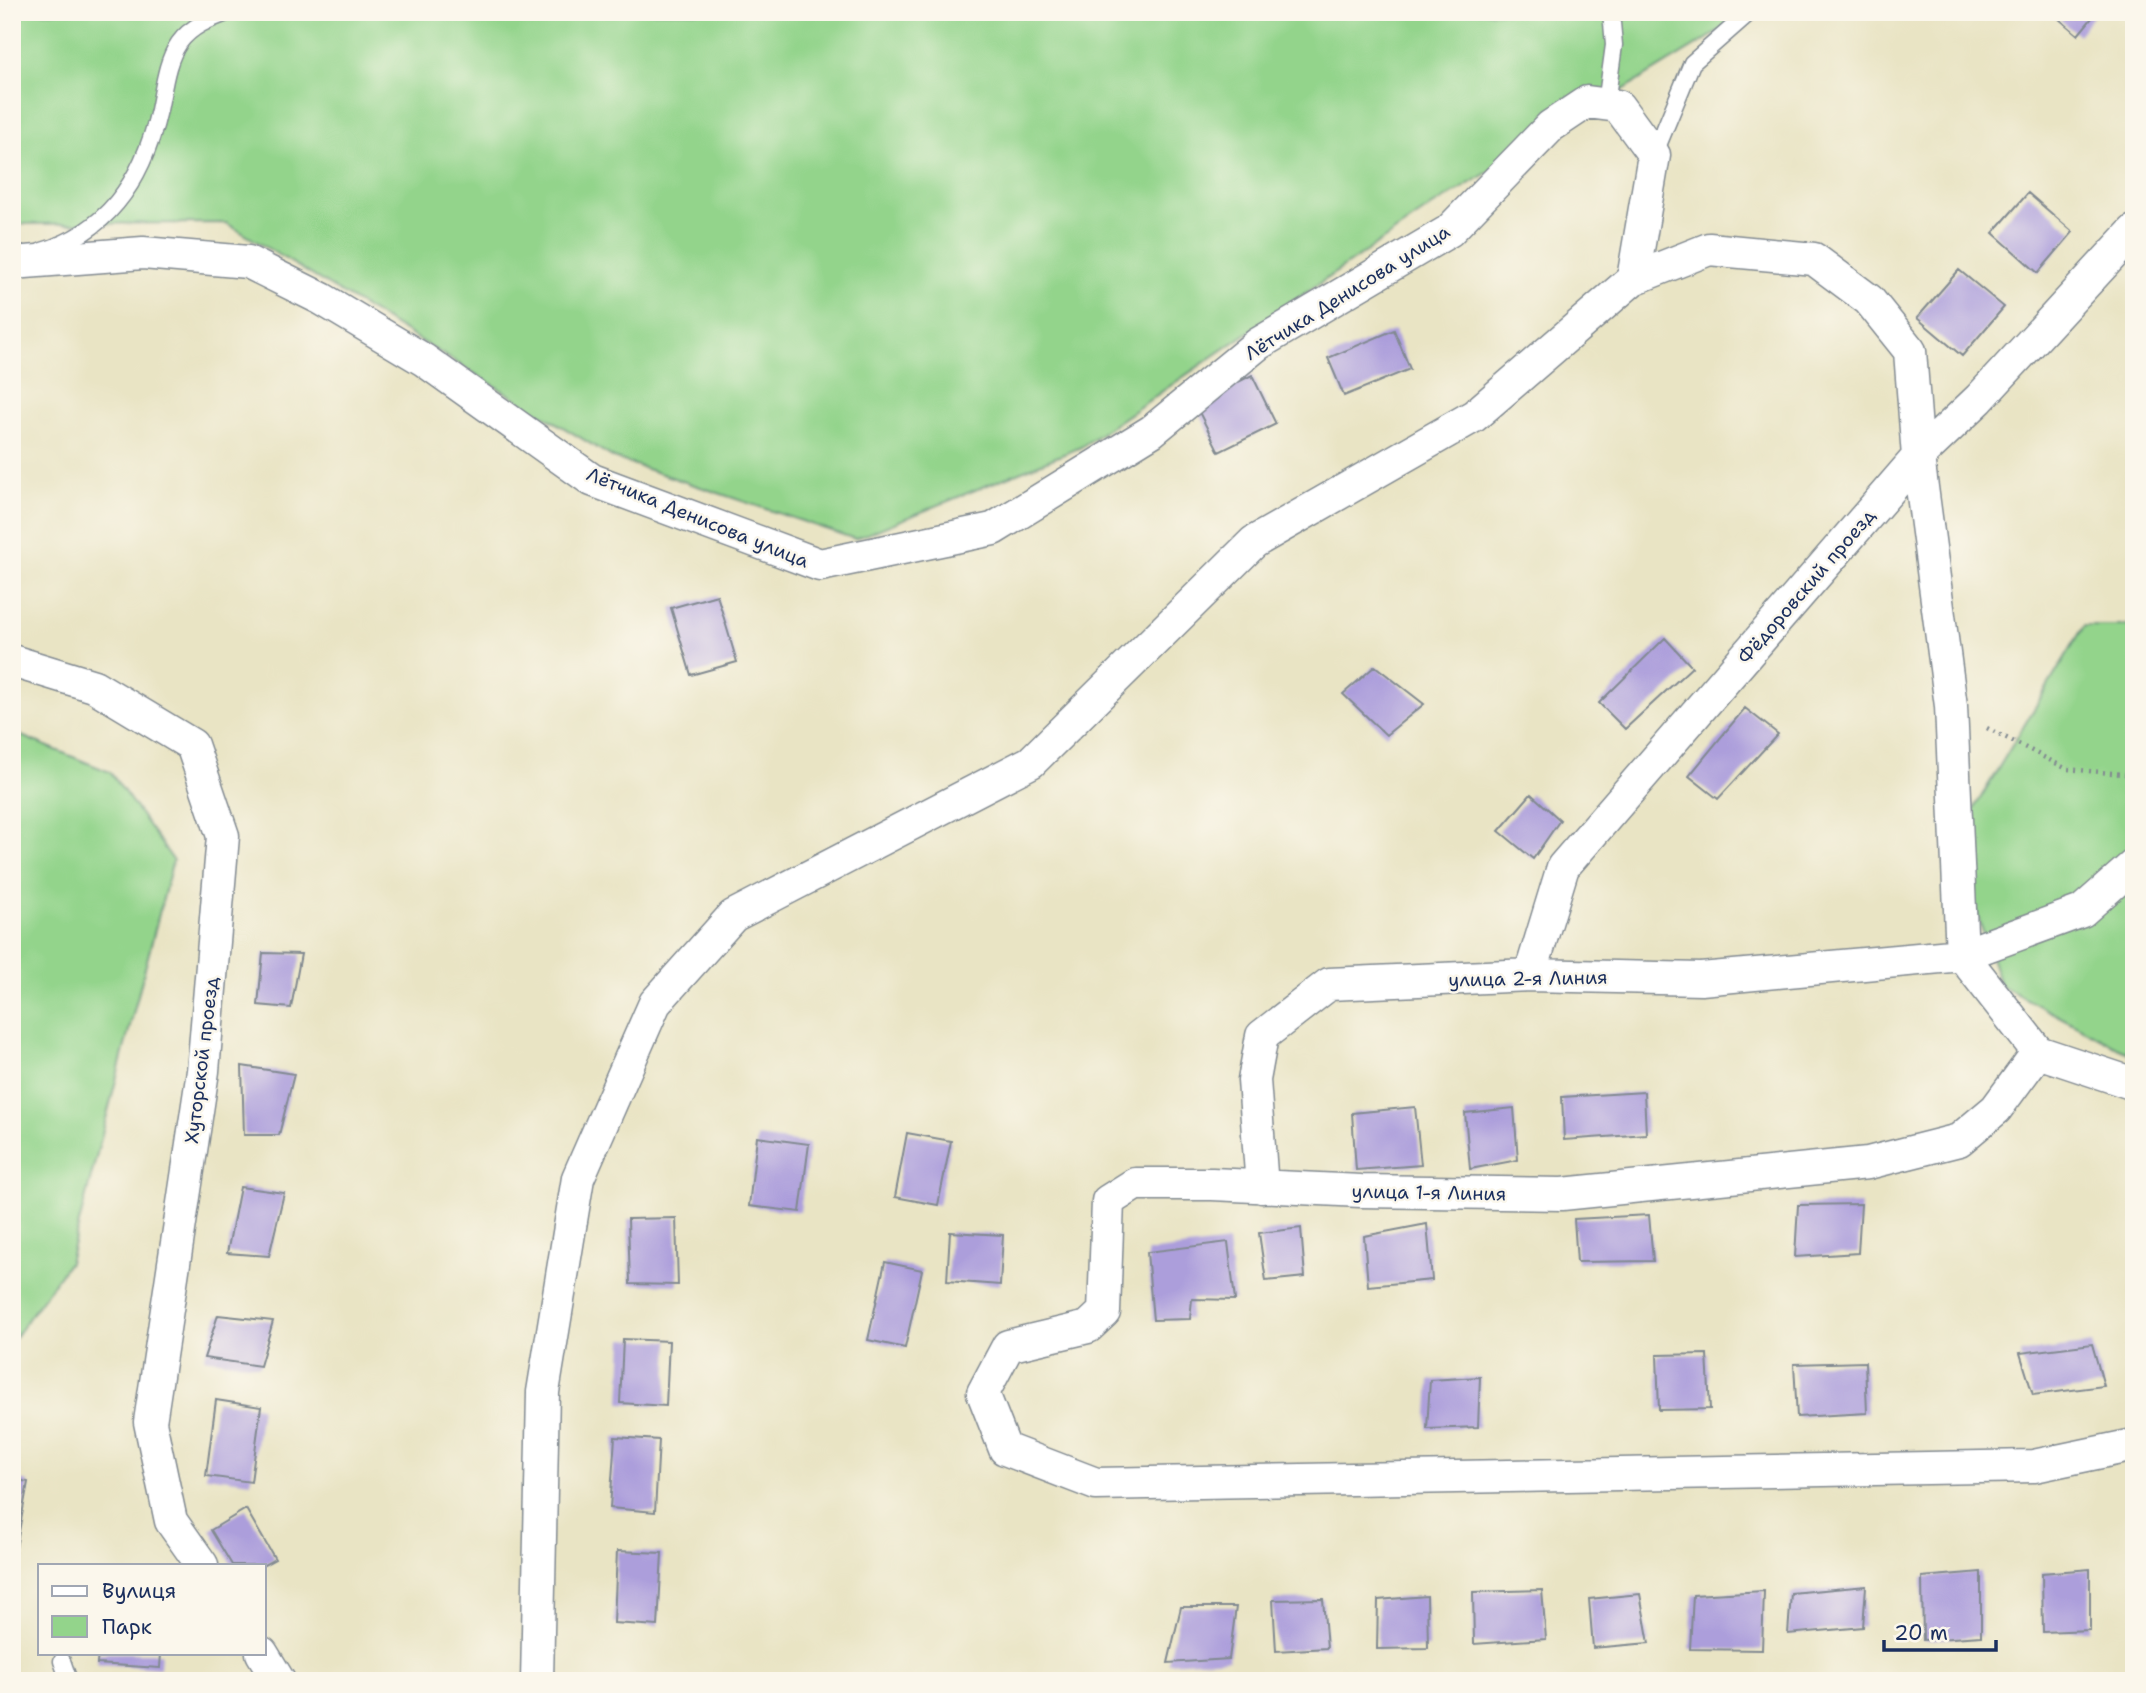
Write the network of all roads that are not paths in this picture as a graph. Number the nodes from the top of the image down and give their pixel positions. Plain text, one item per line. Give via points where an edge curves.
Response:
1 (229, 12) edge
2 (1611, 12) edge
3 (1750, 12) edge
4 (1606, 104) junction
5 (1654, 155) junction
6 (2134, 231) edge
7 (12, 261) edge
8 (1633, 279) junction
9 (1918, 457) junction
10 (12, 661) edge
11 (2134, 865) edge
12 (1962, 955) junction
13 (1531, 975) junction
14 (2038, 1052) junction
15 (2134, 1084) edge
16 (1262, 1187) junction
17 (2134, 1445) edge
18 (201, 1564) edge
19 (263, 1654) edge
20 (62, 1661) dead end
21 (69, 1681) edge
22 (279, 1681) edge
23 (537, 1681) edge

1 - 7 lane via 192,29 180,43 170,61 149,147 119,203 85,232
2 - 4 lane via 1614,45
3 - 5 lane via 1692,63
4 - 5 street via 1618,106
4 - 7 street, Лётчика Денисова улица via 1587,102 1551,126 1448,231 1258,344 1152,431 993,529 820,565 593,480 424,360 322,299 248,262 143,253
5 - 8 street
6 - 9 street, Фёдоровский проезд via 1979,399
8 - 9 street via 1709,249 1814,260 1869,300 1910,351
8 - 23 street via 1474,416 1254,542 1031,762 733,916 655,1003 578,1178 543,1392
9 - 12 street via 1951,706
9 - 13 street, Фёдоровский проезд via 1563,867
10 - 18 street, Хуторской проезд via 94,687 192,746 223,836 203,1071 150,1422 171,1521
11 - 12 street via 2082,911
12 - 13 street, улица 2-я Линия via 1702,979
12 - 14 street
13 - 16 street, улица 2-я Линия via 1329,984 1262,1036 1254,1080
14 - 15 street
14 - 16 street, улица 1-я Линия via 1997,1109 1959,1140 1868,1163 1562,1194
16 - 17 street, улица 1-я Линия via 1135,1184 1108,1202 1104,1312 1088,1327 1008,1346 983,1393 1005,1449 1096,1484 2035,1466
19 - 22 street
20 - 21 lane

